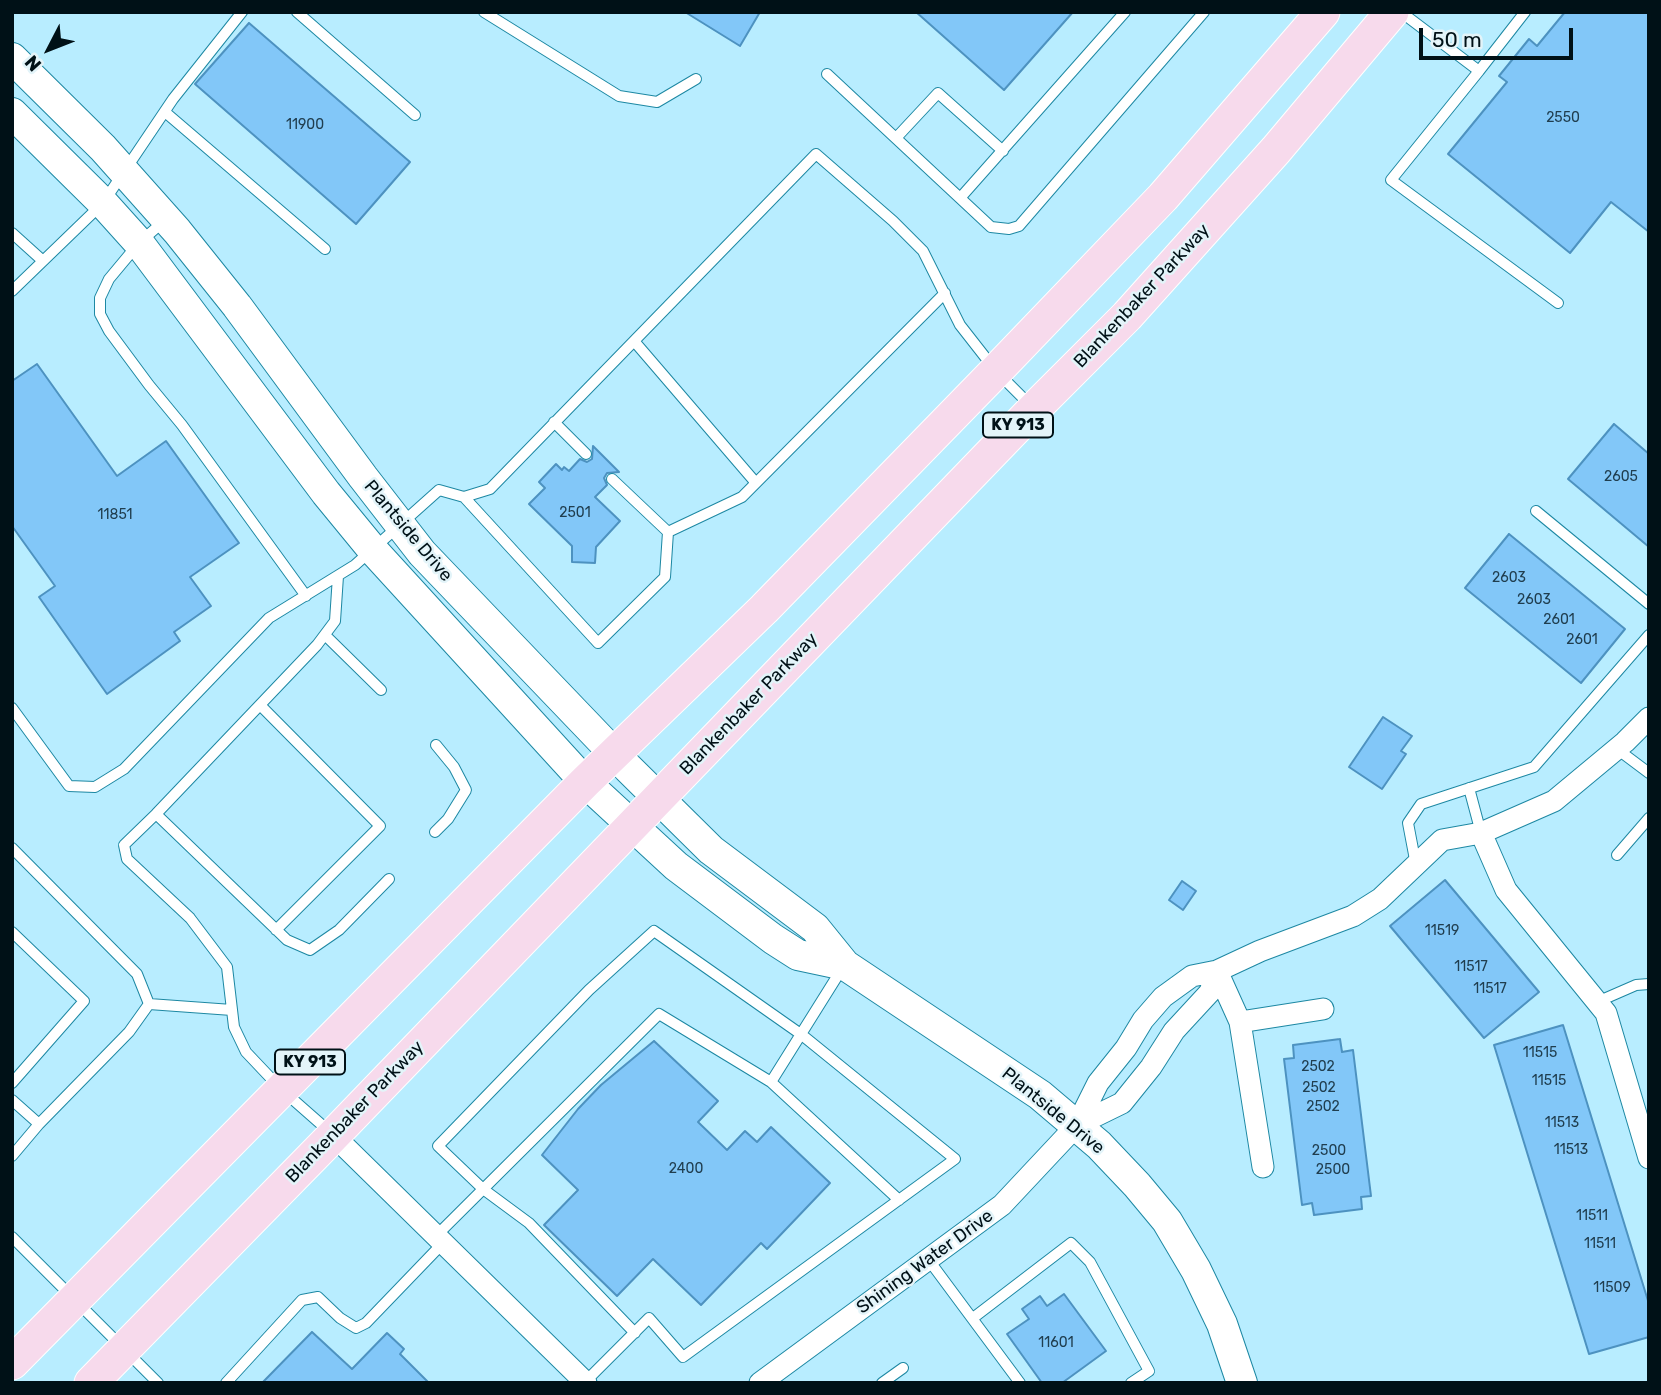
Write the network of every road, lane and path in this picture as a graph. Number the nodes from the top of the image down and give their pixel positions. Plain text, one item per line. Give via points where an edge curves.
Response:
1 (242, 12) edge
2 (297, 12) edge
3 (484, 12) edge
4 (1125, 12) edge
5 (1204, 12) edge
6 (1323, 12) edge
7 (1392, 12) edge
8 (1401, 12) edge
9 (1525, 12) edge
10 (12, 58) edge
11 (1479, 71) junction
12 (827, 74) dead end
13 (695, 79) dead end
14 (165, 112) junction
15 (12, 113) edge
16 (415, 115) dead end
17 (896, 138) junction
18 (1003, 151) junction
19 (124, 172) junction
20 (961, 197) junction
21 (103, 203) junction
22 (166, 219) junction
23 (12, 233) edge
24 (139, 243) junction
25 (325, 249) dead end
26 (43, 261) junction
27 (12, 291) edge
28 (945, 293) junction
29 (1558, 303) dead end
30 (634, 341) junction
31 (284, 370) junction
32 (996, 371) junction
33 (251, 393) junction
34 (1034, 409) junction
35 (554, 422) junction
36 (586, 454) dead end
37 (612, 479) dead end
38 (756, 483) junction
39 (464, 496) junction
40 (1536, 511) dead end
41 (400, 524) junction
42 (668, 533) junction
43 (372, 549) junction
44 (338, 576) junction
45 (306, 596) junction
46 (1649, 604) edge
47 (325, 635) junction
48 (1649, 635) edge
49 (381, 690) dead end
50 (260, 705) junction
51 (12, 708) edge
52 (1649, 718) edge
53 (436, 745) dead end
54 (1618, 749) junction
55 (614, 754) junction
56 (1649, 773) edge
57 (585, 782) junction
58 (1469, 789) junction
59 (659, 798) junction
60 (156, 814) junction
61 (1649, 818) edge
62 (631, 826) junction
63 (435, 832) dead end
64 (1481, 833) junction
65 (12, 848) edge
66 (1617, 855) dead end
67 (1416, 865) junction
68 (389, 879) dead end
69 (275, 930) junction
70 (12, 932) edge
71 (845, 965) junction
72 (1217, 971) junction
73 (1649, 984) edge
74 (1597, 1002) junction
75 (149, 1004) junction
76 (1323, 1009) dead end
77 (232, 1010) junction
78 (1240, 1022) junction
79 (802, 1035) junction
80 (771, 1082) junction
81 (12, 1083) edge
82 (281, 1089) junction
83 (12, 1100) edge
84 (1643, 1117) edge
85 (39, 1124) junction
86 (1077, 1125) junction
87 (333, 1135) junction
88 (12, 1156) edge
89 (1649, 1158) edge
90 (1263, 1167) dead end
91 (483, 1189) junction
92 (899, 1200) junction
93 (12, 1237) edge
94 (439, 1239) junction
95 (928, 1259) junction
96 (74, 1300) junction
97 (973, 1318) junction
98 (635, 1332) junction
99 (124, 1351) junction
100 (12, 1363) edge
101 (903, 1368) dead end
102 (585, 1382) edge
103 (91, 1383) edge
104 (158, 1383) edge
105 (226, 1383) edge
106 (760, 1383) edge
107 (882, 1383) edge
108 (1020, 1383) edge
109 (1131, 1383) edge
110 (1242, 1383) edge

1 - 14 lane
2 - 16 lane
3 - 13 lane via 619,96 657,102
4 - 18 lane
5 - 20 lane via 1019,226 991,227
6 - 32 main road, KY 913 via 1163,197
7 - 34 main road, Blankenbaker Parkway / KY 913 via 1127,316
8 - 11 lane
9 - 11 lane
10 - 19 street, Plantside Drive
11 - 29 lane via 1391,180
12 - 17 lane
14 - 19 lane
14 - 25 lane
15 - 21 street, Plantside Drive
17 - 18 lane via 938,93
17 - 20 lane
18 - 20 lane
19 - 21 lane
19 - 22 street, Plantside Drive
21 - 24 street, Plantside Drive
21 - 26 lane
22 - 24 lane
22 - 31 street, Plantside Drive
23 - 26 lane
24 - 33 street, Plantside Drive
24 - 45 lane via 109,279 100,298 100,314
26 - 27 lane
28 - 30 lane via 923,251 816,154
28 - 32 lane via 960,325
28 - 38 lane
30 - 35 lane
30 - 38 lane
31 - 33 street
31 - 41 street, Plantside Drive
32 - 34 lane
32 - 55 main road, KY 913
33 - 43 street, Plantside Drive
34 - 59 main road, Blankenbaker Parkway / KY 913
35 - 36 lane
35 - 39 lane via 490,488
37 - 42 lane
38 - 42 lane via 742,497
39 - 41 lane via 439,489
39 - 42 lane via 598,643 665,577
40 - 46 lane
41 - 43 lane
41 - 55 street, Plantside Drive
43 - 44 lane
43 - 57 street, Plantside Drive
44 - 45 lane
44 - 47 lane via 335,621
45 - 51 lane via 269,618 124,769 95,787 69,786
47 - 49 lane
47 - 50 lane
48 - 58 lane via 1534,766
50 - 60 lane
50 - 69 lane via 380,826
52 - 54 street, Shining Water Drive
53 - 63 lane via 466,790
54 - 56 lane
54 - 64 street, Shining Water Drive via 1555,801
55 - 57 main road, KY 913
55 - 59 street, Plantside Drive
57 - 62 street, Plantside Drive
57 - 82 main road, KY 913
58 - 64 lane
58 - 67 lane via 1421,804 1408,823
59 - 62 main road, Blankenbaker Parkway / KY 913
59 - 71 street, Plantside Drive via 711,850 815,928
60 - 69 lane
60 - 77 lane via 124,845 127,859 190,918 227,967
61 - 66 lane
62 - 71 street, Plantside Drive via 773,939 798,955
62 - 87 main road, Blankenbaker Parkway / KY 913
64 - 67 street, Shining Water Drive via 1442,841
64 - 74 street via 1506,890
65 - 75 lane via 137,974
67 - 72 street, Shining Water Drive via 1380,899 1353,916
68 - 69 lane via 339,930 310,950
70 - 81 lane via 84,1001
71 - 79 lane
71 - 86 street, Plantside Drive via 1040,1095
72 - 78 street
72 - 86 street, Shining Water Drive via 1210,992 1174,1031 1122,1103
72 - 86 street, Shining Water Drive via 1192,976 1163,997 1098,1083
73 - 74 lane
74 - 84 street via 1606,1013
75 - 77 lane
75 - 85 lane
76 - 78 street
77 - 82 lane via 246,1052
78 - 90 street
79 - 80 lane
79 - 91 lane via 654,931 589,990 438,1146
79 - 92 lane via 955,1159
80 - 91 lane via 659,1014
80 - 92 lane
82 - 87 lane
82 - 96 main road, KY 913
83 - 85 lane
84 - 89 street
85 - 88 lane
86 - 95 street, Shining Water Drive via 1002,1205
86 - 110 street, Plantside Drive via 1167,1221 1222,1324
87 - 94 street
87 - 99 main road, Blankenbaker Parkway / KY 913
91 - 94 lane
91 - 98 lane via 529,1223
92 - 98 lane via 683,1357 649,1318
93 - 96 lane
94 - 102 street
94 - 105 lane via 366,1323 356,1328 317,1297 302,1300
95 - 97 lane
95 - 106 street, Shining Water Drive
96 - 99 lane
96 - 100 main road, KY 913
97 - 108 lane
97 - 109 lane via 1071,1243 1090,1262 1149,1371
98 - 102 lane
99 - 103 main road, Blankenbaker Parkway / KY 913
99 - 104 lane
101 - 107 lane

